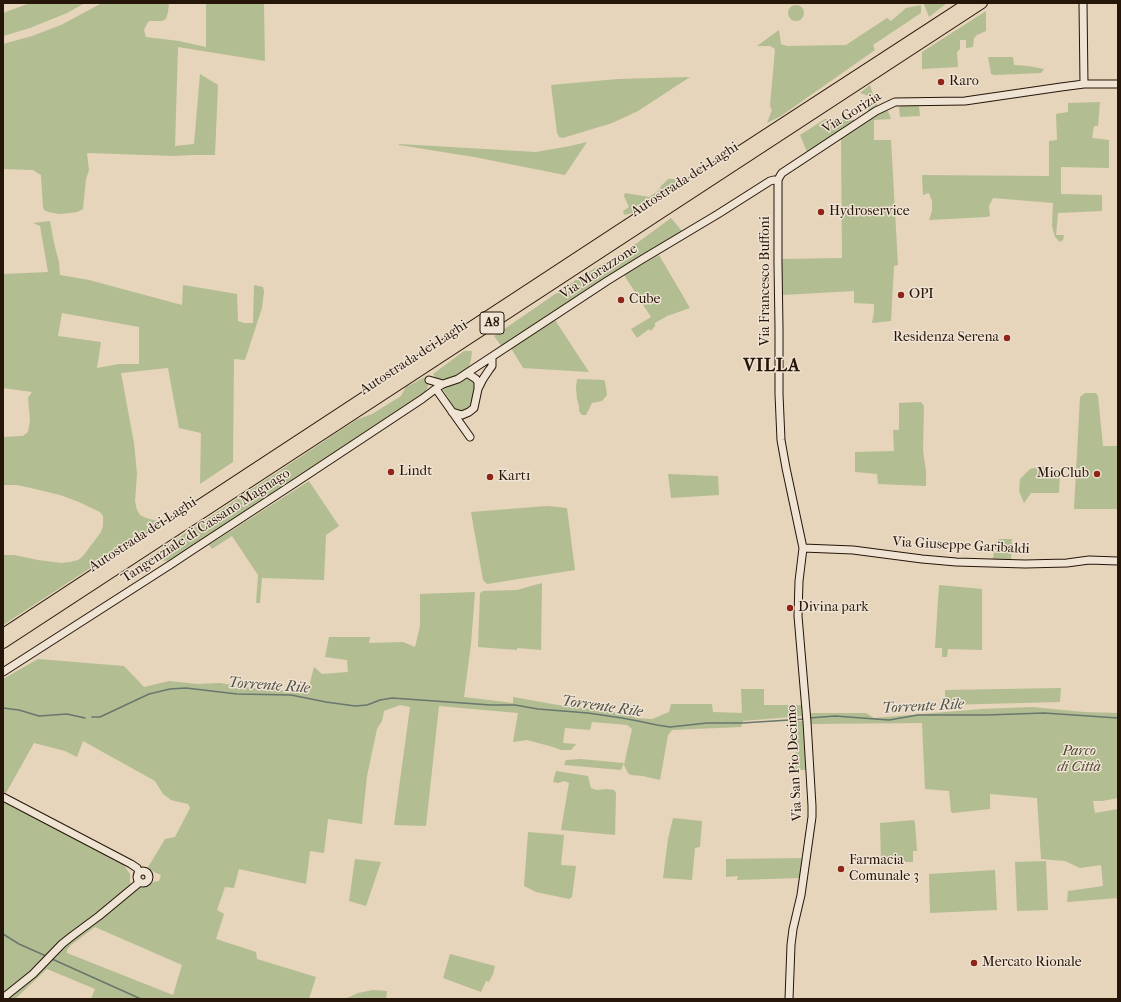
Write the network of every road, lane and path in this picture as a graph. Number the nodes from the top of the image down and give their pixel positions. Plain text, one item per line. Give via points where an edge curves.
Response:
1 (968, 3) edge
2 (982, 3) edge
3 (1083, 3) edge
4 (1084, 84) junction
5 (1118, 84) edge
6 (778, 180) junction
7 (492, 358) junction
8 (467, 373) junction
9 (429, 380) dead end
10 (443, 384) junction
11 (436, 388) junction
12 (478, 389) junction
13 (442, 397) junction
14 (422, 399) junction
15 (452, 412) junction
16 (470, 437) dead end
17 (803, 548) junction
18 (1118, 561) edge
19 (3, 634) edge
20 (3, 643) edge
21 (3, 672) edge
22 (3, 797) edge
23 (3, 998) edge
24 (789, 999) edge

1 - 19 highway, Autostrada dei Laghi / A8
2 - 20 highway, Autostrada dei Laghi / A8
3 - 4 street
4 - 5 street, Via Gorizia
4 - 6 street, Via Gorizia via 965,101 895,102 871,114 782,173
6 - 7 street, Via Morazzone via 770,181 606,281
6 - 17 street, Via Francesco Buffoni via 781,440
7 - 8 street, Via Morazzone
7 - 12 street via 492,366
8 - 10 street, Via Morazzone
8 - 12 street via 476,378
9 - 10 street
10 - 11 street, Via Morazzone
11 - 13 street
11 - 14 street, Tangenziale di Cassano Magnago
12 - 15 street via 474,408 462,414
13 - 14 street, Tangenziale di Cassano Magnago via 434,395
13 - 15 street
14 - 21 street, Tangenziale di Cassano Magnago
15 - 16 street
17 - 18 street, Via Giuseppe Garibaldi via 853,550 956,562 1031,564
17 - 24 street, Via San Pio Decimo via 798,616 812,817 801,895 793,929
22 - 23 street via 131,864 139,872 146,872 149,877 146,882 140,882 62,944 33,974

